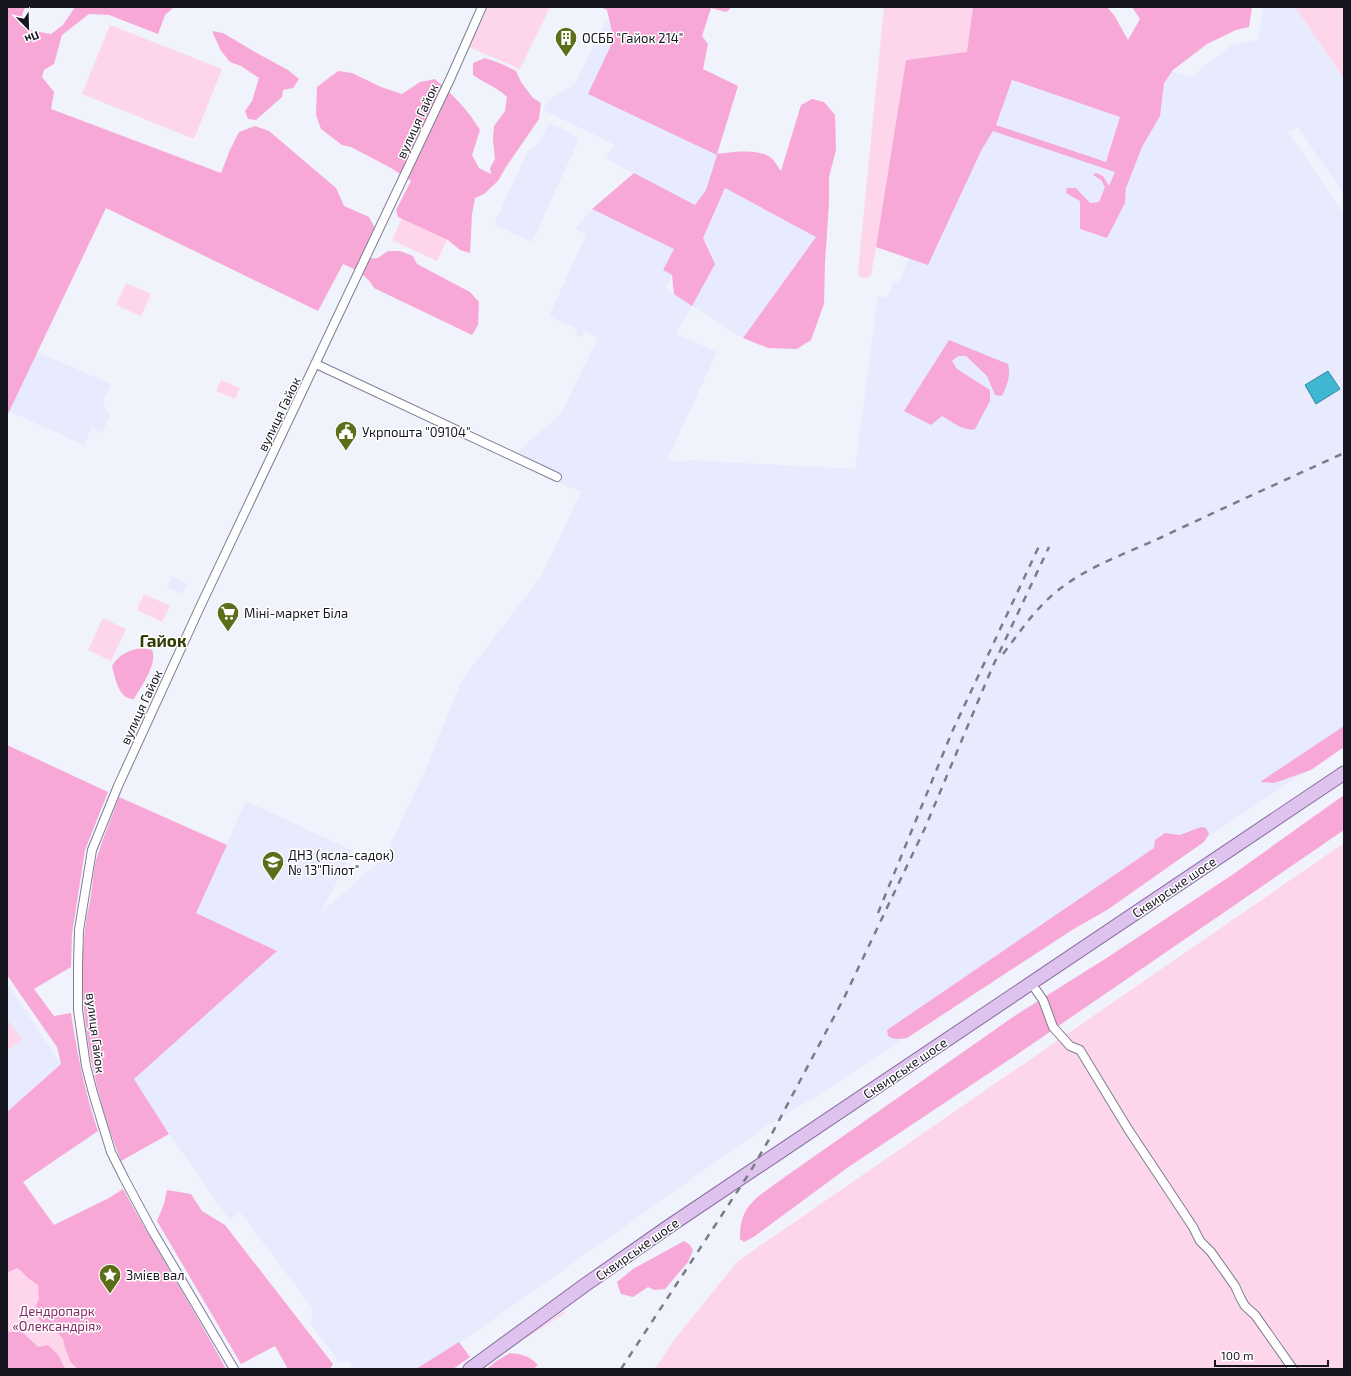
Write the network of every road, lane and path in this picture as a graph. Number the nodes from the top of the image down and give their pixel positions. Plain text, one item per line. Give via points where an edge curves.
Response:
1 (482, 7) edge
2 (316, 364) junction
3 (557, 477) dead end
4 (1344, 773) edge
5 (1031, 983) junction
6 (234, 1369) edge
7 (470, 1369) edge
8 (1293, 1369) edge

1 - 2 street, вулиця Гайок
2 - 3 street
2 - 6 street, вулиця Гайок via 118,786 92,850 79,930 78,1010 82,1040 93,1093 111,1152 151,1229
4 - 5 main road, Сквирське шосе
5 - 7 main road, Сквирське шосе via 662,1232
5 - 8 street via 1043,1000 1053,1027 1070,1046 1080,1050 1200,1241 1236,1286 1245,1306 1255,1315

